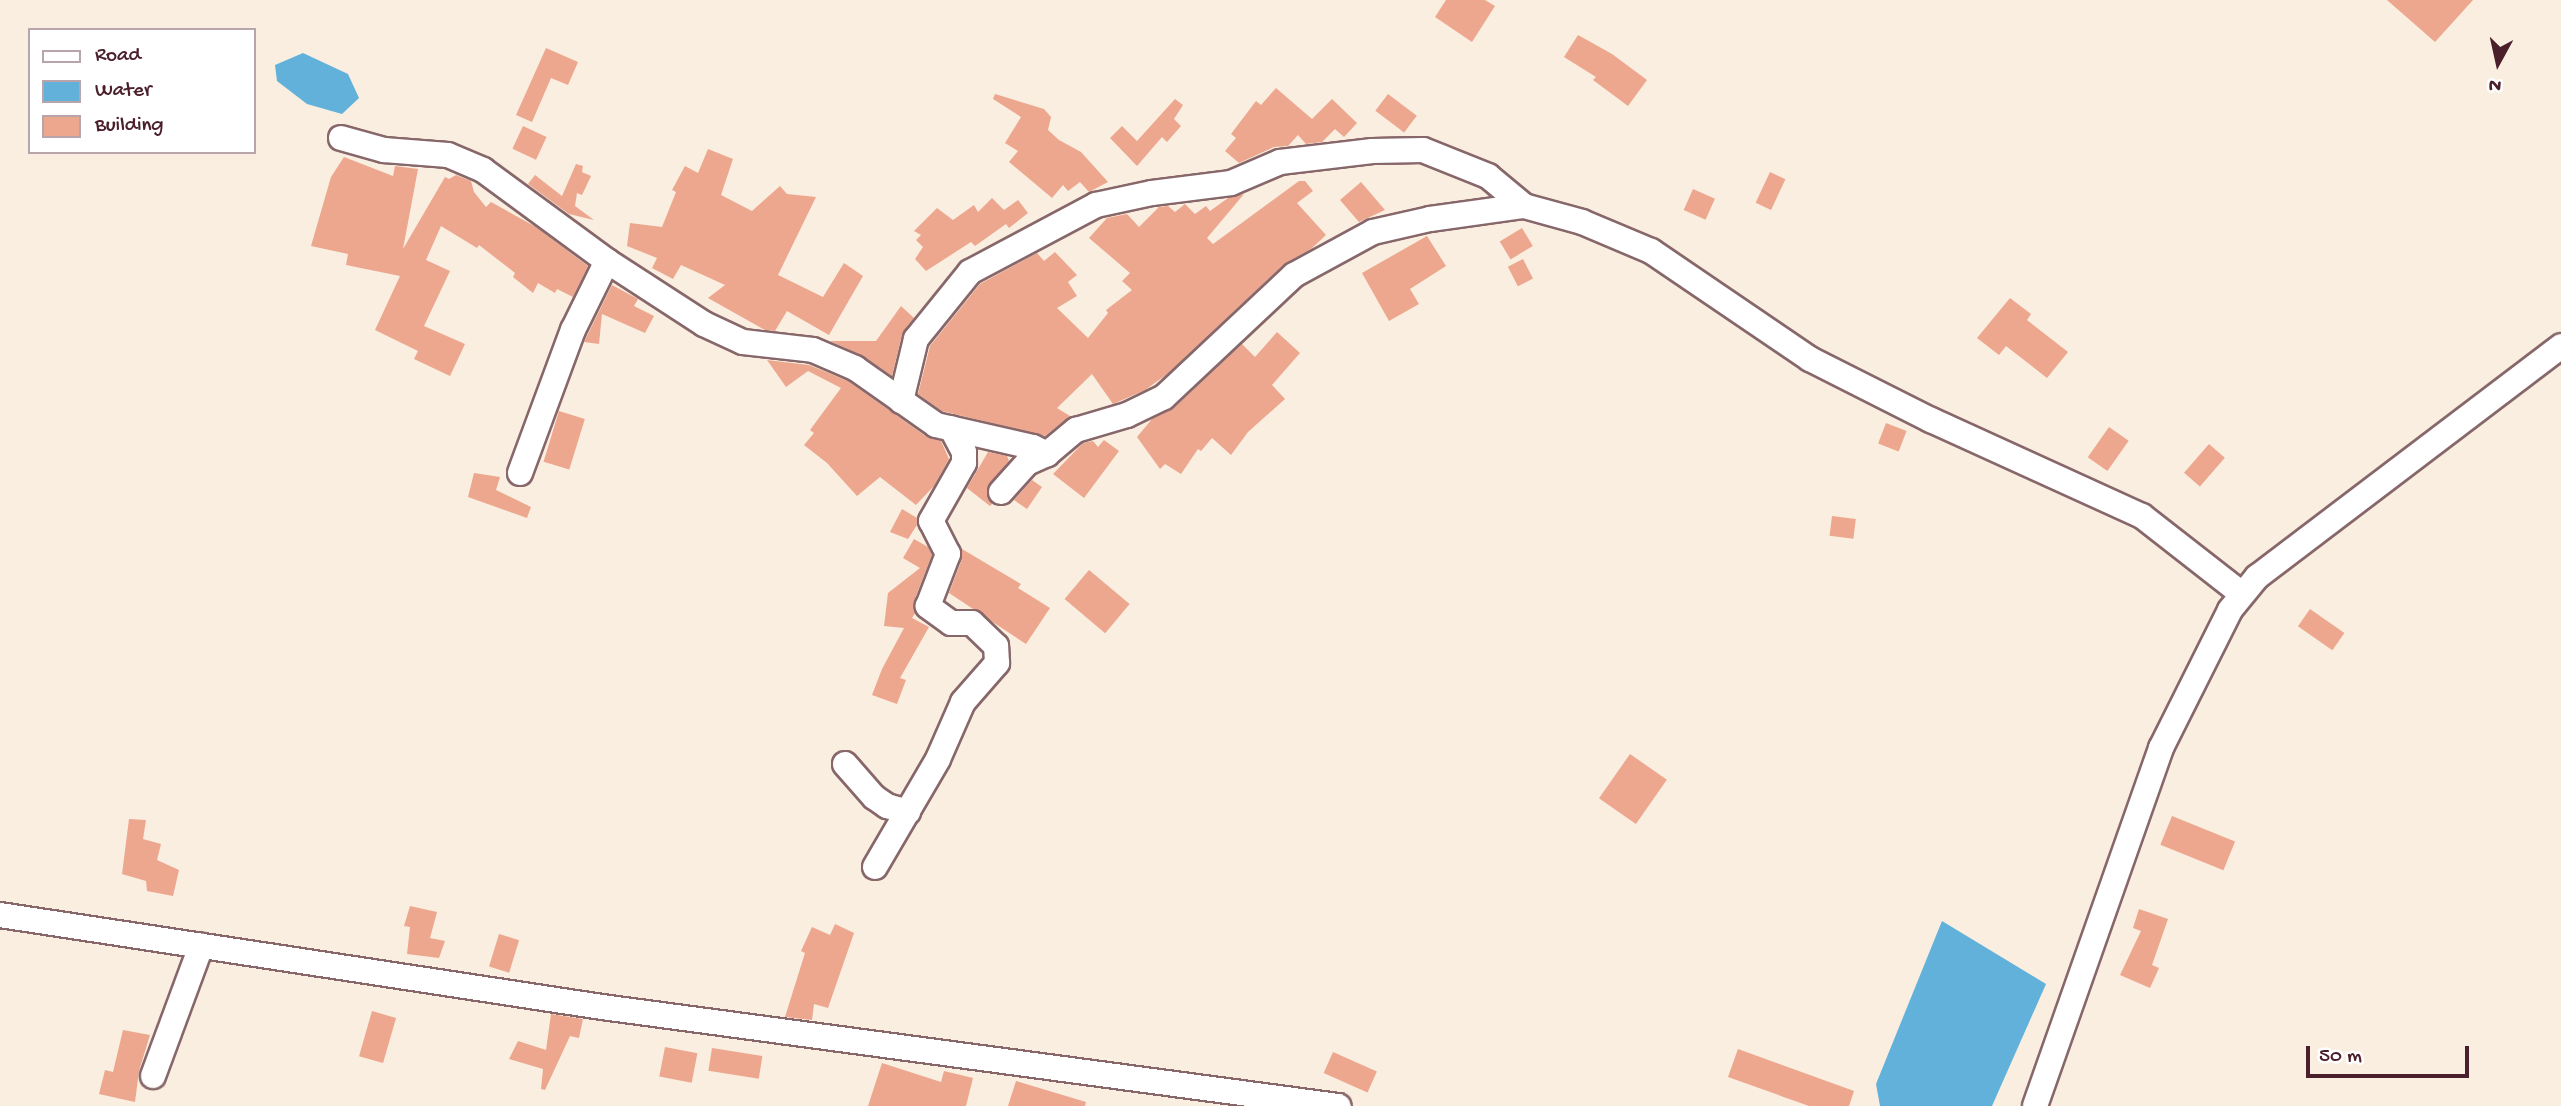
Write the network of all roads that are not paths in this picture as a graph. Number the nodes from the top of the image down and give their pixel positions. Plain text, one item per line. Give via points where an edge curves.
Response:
1 (341, 138) dead end
2 (1524, 206) junction
3 (607, 261) junction
4 (2561, 346) edge
5 (901, 401) junction
6 (951, 428) junction
7 (1046, 454) junction
8 (520, 473) dead end
9 (1001, 492) dead end
10 (2242, 594) junction
11 (845, 764) dead end
12 (908, 812) junction
13 (875, 867) dead end
14 (0, 915) edge
15 (201, 946) junction
16 (153, 1076) dead end
17 (1338, 1106) edge
18 (2035, 1106) edge

1 - 3 street via 384,150 448,155 483,170
2 - 5 street via 1489,176 1423,150 1280,162 1231,183 1096,205 970,272 916,339
2 - 7 street via 1373,232 1294,275 1164,397 1127,415 1076,430
2 - 10 street via 1582,222 1651,251 1810,359 2142,516
3 - 5 street via 713,328 743,342 813,350 855,368
3 - 8 street via 573,330
4 - 10 street via 2257,577
5 - 6 street via 936,425
6 - 7 street
6 - 12 street via 964,452 964,463 931,521 948,554 928,606 951,623 972,623 996,646 997,663 963,702 949,738
7 - 9 street via 1027,463
10 - 18 street via 2161,748
11 - 12 street via 874,797
12 - 13 street
14 - 15 street
15 - 16 street
15 - 17 street via 601,1007

